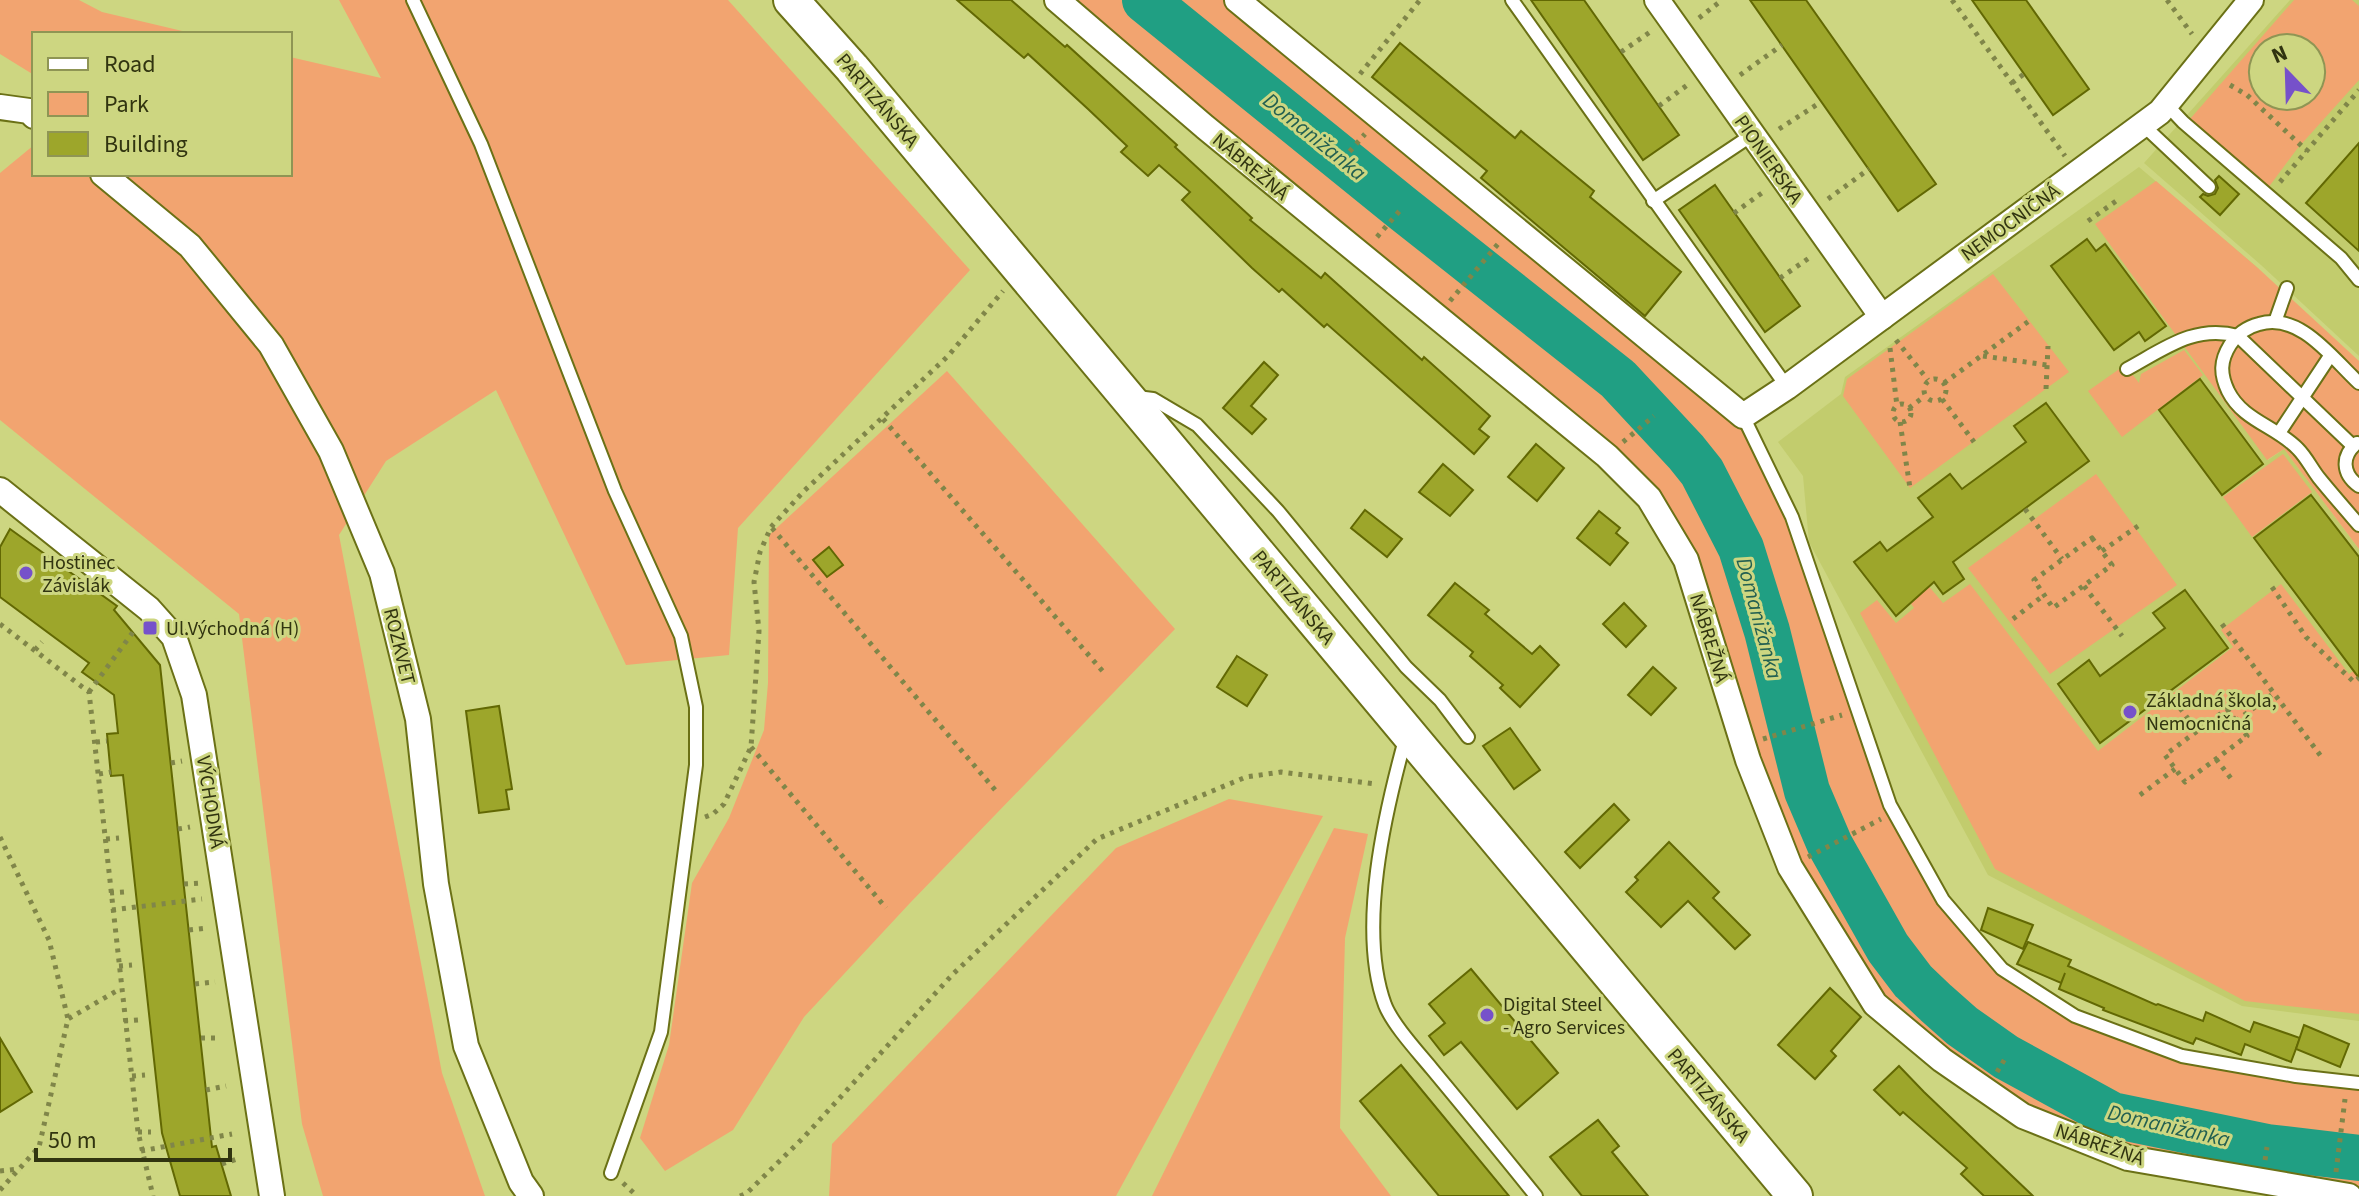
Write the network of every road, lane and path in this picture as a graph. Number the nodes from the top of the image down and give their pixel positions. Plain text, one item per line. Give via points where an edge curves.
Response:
1 (413, 0) edge
2 (791, 0) edge
3 (1057, 0) edge
4 (1237, 0) edge
5 (1420, 0) edge
6 (1512, 0) edge
7 (1657, 0) edge
8 (1722, 0) edge
9 (2167, 0) edge
10 (2251, 0) edge
11 (1956, 2) edge
12 (1699, 18) dead end
13 (1654, 30) dead end
14 (2192, 35) dead end
15 (1782, 45) dead end
16 (1621, 52) dead end
17 (2024, 74) dead end
18 (1740, 75) dead end
19 (1691, 83) dead end
20 (2012, 83) junction
21 (2230, 85) dead end
22 (2359, 90) edge
23 (1347, 91) junction
24 (1821, 102) dead end
25 (2166, 104) junction
26 (1659, 106) dead end
27 (0, 107) edge
28 (32, 114) edge
29 (1379, 117) junction
30 (2143, 125) junction
31 (1779, 129) dead end
32 (1752, 135) junction
33 (2307, 151) junction
34 (2066, 156) dead end
35 (1343, 159) dead end
36 (1869, 169) dead end
37 (105, 176) edge
38 (2209, 187) dead end
39 (1767, 189) dead end
40 (2269, 195) junction
41 (2119, 199) dead end
42 (1828, 200) dead end
43 (1653, 201) junction
44 (1402, 208) dead end
45 (1734, 213) dead end
46 (2088, 221) dead end
47 (1513, 226) junction
48 (1361, 256) junction
49 (1813, 256) dead end
50 (1020, 270) junction
51 (1780, 278) dead end
52 (2359, 280) edge
53 (2287, 288) dead end
54 (1437, 317) junction
55 (1882, 317) junction
56 (2029, 321) dead end
57 (2275, 322) junction
58 (2238, 336) junction
59 (1896, 340) dead end
60 (2048, 346) dead end
61 (1890, 348) dead end
62 (1982, 356) junction
63 (2330, 356) junction
64 (2047, 365) junction
65 (2127, 369) dead end
66 (1928, 380) junction
67 (1944, 383) junction
68 (2359, 383) edge
69 (1787, 387) junction
70 (2046, 389) dead end
71 (1126, 396) junction
72 (1925, 396) junction
73 (2302, 398) junction
74 (1942, 399) junction
75 (1897, 406) junction
76 (1909, 408) junction
77 (1654, 416) dead end
78 (1743, 416) junction
79 (883, 419) junction
80 (1900, 422) junction
81 (2279, 433) junction
82 (1974, 442) dead end
83 (2356, 444) edge
84 (1607, 456) junction
85 (2346, 469) junction
86 (2318, 477) junction
87 (2359, 486) edge
88 (1910, 488) dead end
89 (0, 490) edge
90 (2025, 509) dead end
91 (2359, 525) edge
92 (2138, 526) dead end
93 (771, 527) junction
94 (2102, 551) junction
95 (2062, 559) junction
96 (2084, 586) junction
97 (2272, 587) dead end
98 (2044, 595) junction
99 (2013, 619) dead end
100 (142, 620) dead end
101 (0, 624) edge
102 (2222, 624) dead end
103 (2122, 636) dead end
104 (42, 642) dead end
105 (35, 650) junction
106 (1106, 675) dead end
107 (2359, 678) edge
108 (89, 692) junction
109 (2274, 693) junction
110 (2180, 708) dead end
111 (1858, 710) junction
112 (2236, 721) junction
113 (2197, 731) junction
114 (1407, 733) junction
115 (1468, 737) dead end
116 (107, 741) dead end
117 (96, 742) junction
118 (1743, 745) junction
119 (751, 747) junction
120 (2216, 759) junction
121 (2323, 759) dead end
122 (2175, 769) junction
123 (111, 772) dead end
124 (99, 774) junction
125 (2233, 781) dead end
126 (1392, 786) junction
127 (996, 791) dead end
128 (2140, 795) dead end
129 (1894, 812) junction
130 (689, 822) junction
131 (0, 837) edge
132 (119, 838) dead end
133 (106, 839) junction
134 (1830, 845) dead end
135 (206, 883) dead end
136 (184, 884) dead end
137 (125, 892) dead end
138 (110, 893) junction
139 (208, 899) dead end
140 (886, 908) dead end
141 (112, 910) junction
142 (208, 928) dead end
143 (189, 930) dead end
144 (132, 965) dead end
145 (119, 966) junction
146 (216, 982) dead end
147 (195, 984) dead end
148 (120, 989) junction
149 (68, 1019) junction
150 (138, 1020) dead end
151 (124, 1021) junction
152 (201, 1038) dead end
153 (220, 1038) dead end
154 (145, 1075) dead end
155 (132, 1076) junction
156 (2353, 1082) edge
157 (226, 1086) dead end
158 (206, 1090) dead end
159 (138, 1132) junction
160 (151, 1132) dead end
161 (232, 1134) dead end
162 (141, 1151) junction
163 (237, 1159) dead end
164 (222, 1164) dead end
165 (21, 1169) junction
166 (0, 1171) edge
167 (611, 1173) dead end
168 (0, 1190) edge
169 (2342, 1195) edge
170 (153, 1196) edge
171 (272, 1196) edge
172 (531, 1196) edge
173 (740, 1196) edge
174 (1536, 1196) edge
175 (1795, 1196) edge

1 - 130 lane via 481,144 615,491 681,636 696,707
2 - 50 main road, PARTIZÁNSKA
3 - 48 street, NÁBREŽNÁ
4 - 23 street
5 - 23 path
6 - 43 lane
7 - 32 street, PIONIERSKA
8 - 12 path
9 - 14 path
10 - 25 street, NEMOCNIČNÁ
11 - 20 path
13 - 16 path
15 - 18 path
17 - 20 path
19 - 26 path
20 - 34 path
21 - 33 path
22 - 33 path
23 - 29 street
24 - 31 path
25 - 30 street, NEMOCNIČNÁ
25 - 40 lane
27 - 28 street
29 - 35 path
29 - 47 street
30 - 38 lane
30 - 55 street, NEMOCNIČNÁ
32 - 43 lane
32 - 55 street, PIONIERSKA
33 - 40 path
36 - 42 path
37 - 172 street, ROZKVET via 190,246 271,345 331,451 382,573 418,719 436,884 466,1046
39 - 45 path
40 - 52 lane
41 - 46 path
43 - 69 lane
44 - 48 path
47 - 54 path
47 - 78 street
48 - 54 street, NÁBREŽNÁ
49 - 51 path
50 - 71 main road, PARTIZÁNSKA
50 - 79 path via 948,356
53 - 57 lane
54 - 84 street, NÁBREŽNÁ
55 - 69 street, NEMOCNIČNÁ
56 - 62 path
57 - 58 lane via 2249,327
57 - 63 lane via 2304,331
58 - 65 lane via 2220,331 2199,334
58 - 73 lane
58 - 81 lane via 2222,364 2228,390 2249,417
59 - 66 path
60 - 64 path
61 - 75 path
62 - 64 path
62 - 67 path
63 - 68 lane
63 - 73 lane
64 - 70 path
66 - 67 path
66 - 72 path
67 - 74 path
69 - 78 street, NEMOCNIČNÁ
71 - 114 main road, PARTIZÁNSKA
71 - 115 lane via 1153,399 1197,425 1278,511
72 - 74 path
72 - 76 path
73 - 81 lane
73 - 83 lane
74 - 82 path
75 - 76 path
75 - 80 path via 1894,416
76 - 80 path via 1909,418
77 - 84 path
78 - 111 lane via 1792,517
79 - 93 path
79 - 106 path
80 - 88 path
81 - 86 lane
83 - 85 lane via 2346,457
84 - 118 street, NÁBREŽNÁ via 1649,498 1686,560
85 - 86 lane
85 - 87 lane
86 - 91 lane
89 - 171 street, VÝCHODNÁ via 149,609 174,637 194,695
90 - 95 path
92 - 94 path
93 - 119 path via 754,582 759,631
93 - 127 path
94 - 95 path via 2092,538
94 - 96 path via 2112,565
95 - 98 path via 2034,580
96 - 98 path via 2053,608
96 - 103 path
97 - 107 path via 2306,637 2354,682
98 - 99 path
100 - 108 path
101 - 105 path
102 - 109 path
104 - 105 path
105 - 108 path
108 - 117 path
109 - 112 path
109 - 121 path
110 - 113 path
111 - 118 path
111 - 129 lane
112 - 113 path via 2227,709
112 - 120 path via 2247,736
113 - 122 path via 2165,755
114 - 126 lane
114 - 175 main road, PARTIZÁNSKA
116 - 117 path
117 - 124 path
118 - 169 street, NÁBREŽNÁ via 1790,867 1875,1004 1942,1060 2023,1116 2128,1158
119 - 130 path via 724,804
119 - 140 path
120 - 122 path via 2185,782
120 - 125 path
122 - 128 path
123 - 124 path
124 - 133 path
126 - 173 path via 1281,772 1246,777 1097,839 953,974 804,1137
126 - 174 lane via 1374,908 1374,967 1386,1009
129 - 134 path
129 - 156 lane via 1943,900 2002,969 2075,1016 2182,1056
130 - 167 lane via 661,1032
131 - 149 path via 49,940
132 - 133 path
133 - 138 path
135 - 136 path
137 - 138 path
138 - 141 path
139 - 141 path
141 - 145 path
142 - 143 path
144 - 145 path
145 - 148 path
146 - 147 path
148 - 149 path
148 - 151 path
149 - 165 path via 39,1147
150 - 151 path
151 - 155 path
152 - 153 path
154 - 155 path
155 - 159 path
156 - 169 path
157 - 158 path
159 - 160 path
159 - 162 path
161 - 162 path
162 - 170 path
163 - 164 path
165 - 166 path
165 - 168 path

